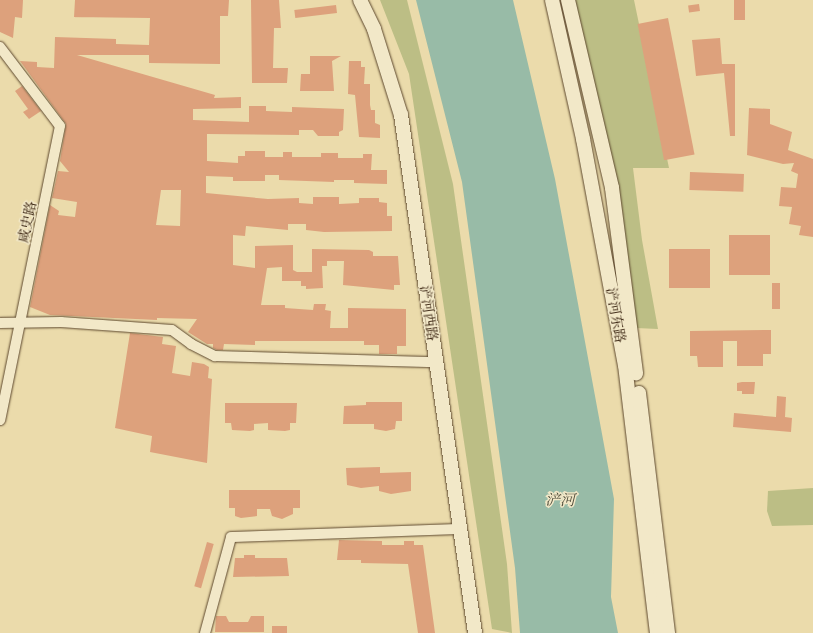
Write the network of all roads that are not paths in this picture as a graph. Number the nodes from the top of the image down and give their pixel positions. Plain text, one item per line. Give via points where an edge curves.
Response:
1 (360, 0) edge
2 (552, 0) edge
3 (568, 0) edge
4 (0, 47) edge
5 (0, 323) edge
6 (20, 323) junction
7 (436, 362) junction
8 (0, 420) edge
9 (460, 529) junction
10 (205, 633) edge
11 (475, 633) edge
12 (657, 633) edge
13 (668, 633) edge

1 - 7 street, 浐河西路 via 374,29 401,115
2 - 12 street, 浐河东路 via 588,162 625,365
3 - 13 street, 浐河东路 via 612,188 655,509
4 - 6 street, 咸史路 via 60,126
5 - 6 street
6 - 7 street via 61,322 172,330 191,344 215,356
6 - 8 street, 咸史路
7 - 9 street, 浐河西路
9 - 10 street via 231,537
9 - 11 street, 浐河西路

